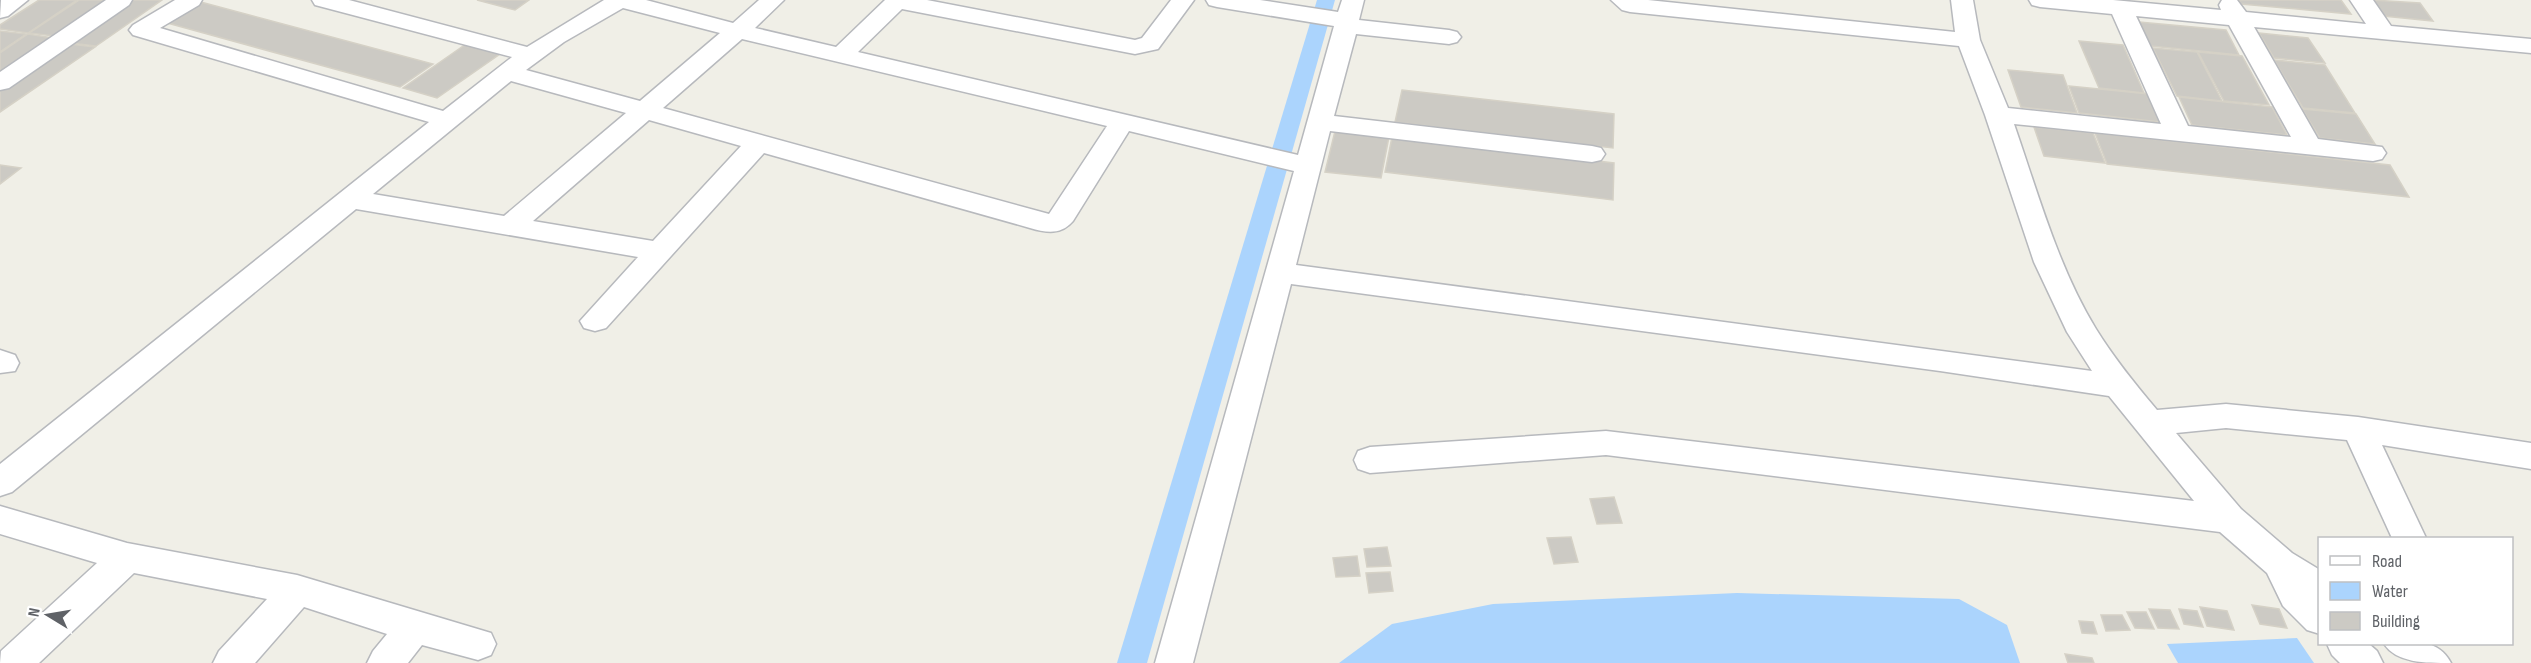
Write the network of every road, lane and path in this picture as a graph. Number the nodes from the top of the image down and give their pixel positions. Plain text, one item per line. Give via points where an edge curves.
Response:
1 (121, 0) edge
2 (191, 0) edge
3 (619, 0) edge
4 (773, 0) edge
5 (1183, 0) edge
6 (1216, 0) edge
7 (1622, 0) edge
8 (1962, 0) edge
9 (2040, 0) edge
10 (2361, 0) edge
11 (331, 1) edge
12 (898, 1) edge
13 (2121, 8) junction
14 (1757, 9) edge
15 (2233, 9) edge
16 (1346, 17) edge
17 (738, 31) junction
18 (2384, 32) junction
19 (1449, 37) dead end
20 (1968, 40) junction
21 (2531, 46) edge
22 (531, 55) junction
23 (843, 55) junction
24 (507, 72) junction
25 (0, 83) edge
26 (644, 112) junction
27 (1998, 115) junction
28 (448, 120) junction
29 (1320, 122) junction
30 (1122, 123) junction
31 (2178, 134) junction
32 (758, 144) junction
33 (2308, 146) junction
34 (2373, 153) dead end
35 (1592, 154) dead end
36 (1291, 162) junction
37 (350, 199) junction
38 (510, 226) junction
39 (658, 251) junction
40 (1280, 273) junction
41 (596, 321) dead end
42 (2118, 386) junction
43 (2148, 423) junction
44 (2358, 429) junction
45 (2531, 456) edge
46 (1370, 460) dead end
47 (0, 483) edge
48 (2229, 519) junction
49 (0, 520) edge
50 (2409, 537) edge
51 (127, 557) junction
52 (2280, 563) junction
53 (2318, 588) edge
54 (297, 590) junction
55 (2318, 618) edge
56 (414, 627) junction
57 (478, 644) dead end
58 (2345, 645) edge
59 (2404, 645) edge
60 (14, 663) edge
61 (232, 663) edge
62 (386, 663) edge
63 (1174, 663) edge
64 (2364, 663) edge
65 (2432, 663) edge

1 - 25 street
2 - 28 street via 141,30
3 - 17 street
3 - 22 street
4 - 17 street
5 - 12 street via 1150,44 1135,47
6 - 16 street
7 - 14 street via 1630,5
8 - 20 street
9 - 13 street
10 - 18 street
11 - 22 street
12 - 23 street
13 - 15 street
13 - 31 street
14 - 20 street
15 - 18 street
15 - 33 street
16 - 19 street
16 - 29 street
17 - 23 street
17 - 26 street
18 - 21 street
20 - 27 street
22 - 24 street
23 - 30 street
24 - 26 street
24 - 28 street
26 - 32 street
26 - 38 street
27 - 31 street
27 - 42 street via 2048,262 2082,332
28 - 37 street
29 - 35 street
29 - 36 street
30 - 32 street via 1056,223 1040,222
30 - 36 street
31 - 33 street
32 - 39 street
33 - 34 street
36 - 40 street
37 - 38 street
37 - 47 street
38 - 39 street
39 - 41 street
40 - 42 street
40 - 63 street
42 - 43 street
43 - 44 street via 2226,416
43 - 48 street
44 - 45 street
44 - 50 street
46 - 48 street via 1606,443
48 - 52 street
49 - 51 street
51 - 54 street
51 - 60 street
52 - 53 street
52 - 55 street via 2296,595
54 - 56 street
54 - 61 street
56 - 57 street
56 - 62 street
58 - 64 street
59 - 65 street

